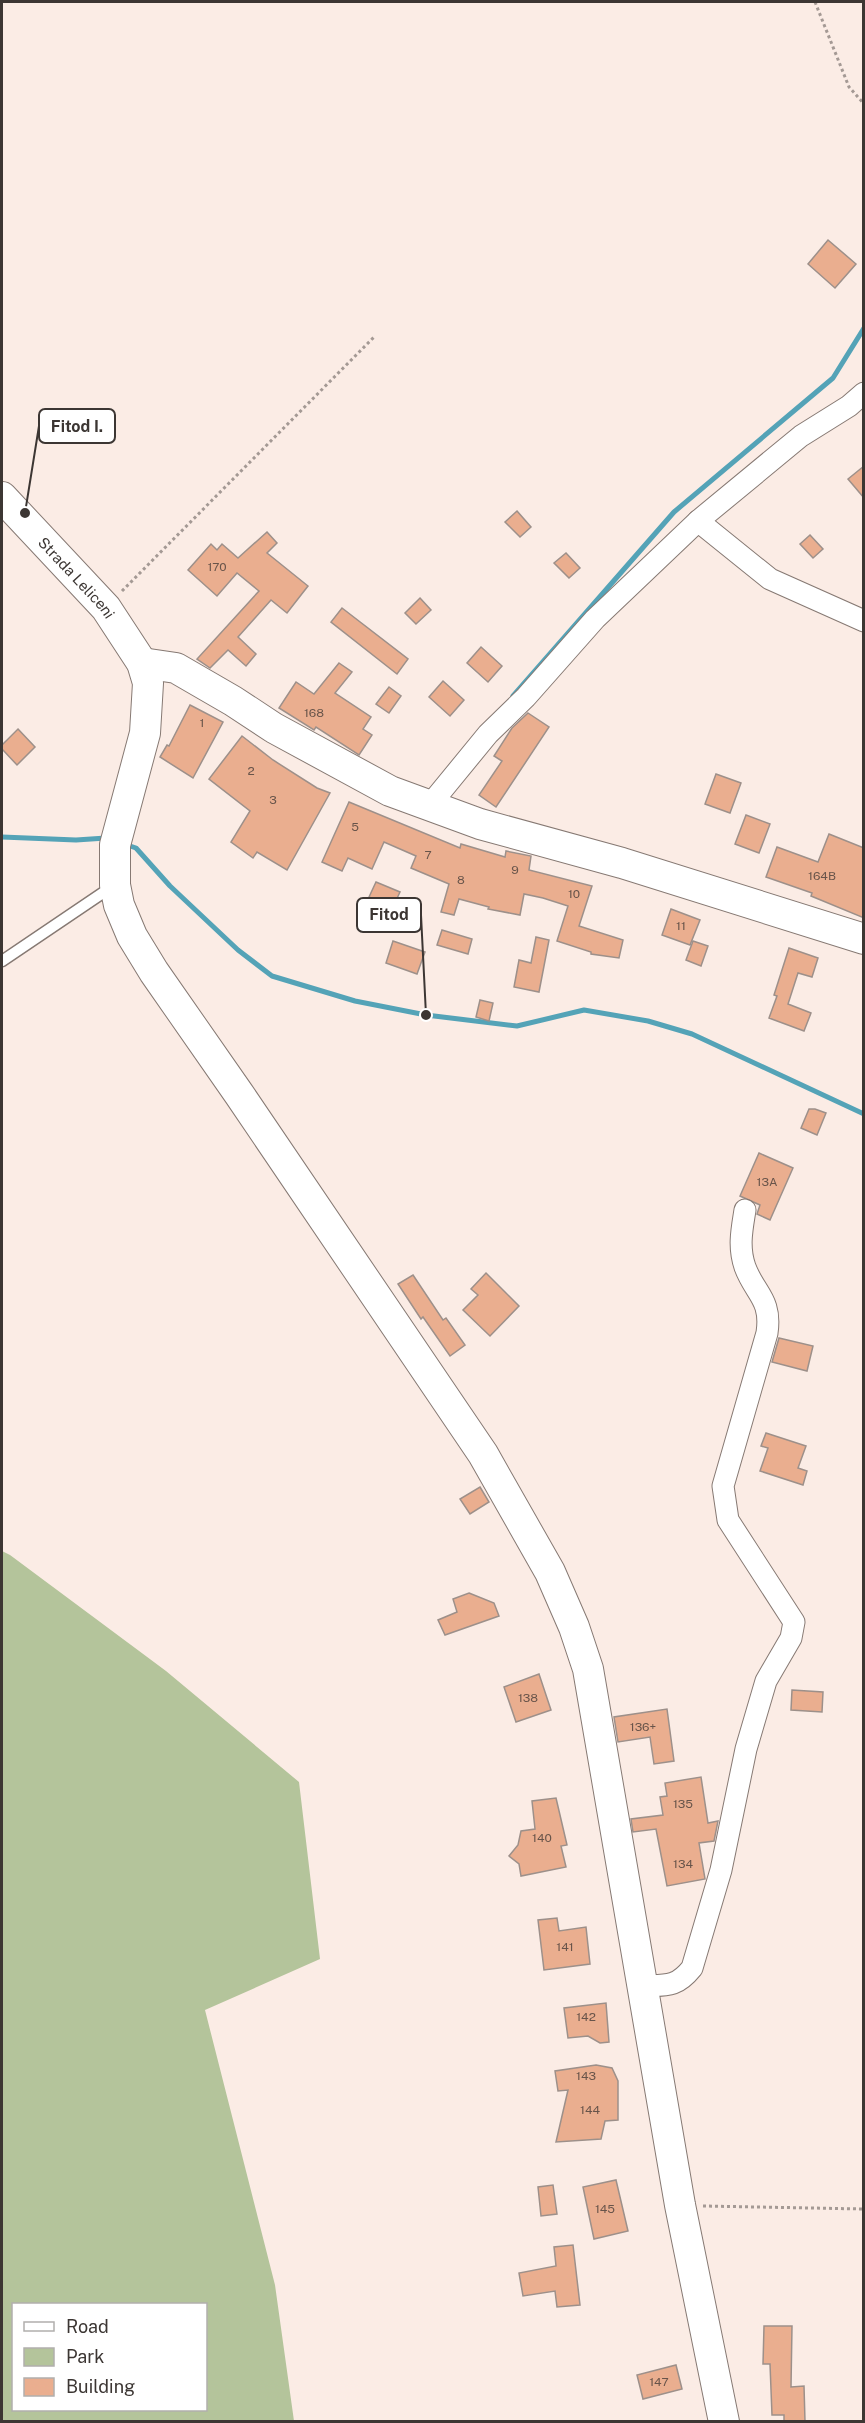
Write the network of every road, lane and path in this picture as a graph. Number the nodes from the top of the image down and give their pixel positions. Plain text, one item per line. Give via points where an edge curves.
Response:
1 (815, 2) edge
2 (864, 104) edge
3 (375, 336) dead end
4 (864, 393) edge
5 (2, 497) edge
6 (698, 521) junction
7 (106, 608) junction
8 (864, 621) edge
9 (142, 663) junction
10 (429, 806) junction
11 (115, 885) junction
12 (864, 939) edge
13 (2, 961) edge
14 (746, 1210) dead end
15 (642, 1986) junction
16 (680, 2205) junction
17 (864, 2209) edge
18 (724, 2421) edge

1 - 2 path via 849,87
3 - 7 path
4 - 6 street via 801,436
5 - 7 main road, Strada Leliceni
6 - 8 street via 770,579
6 - 10 street via 596,619 488,734
7 - 9 main road, Strada Leliceni
9 - 10 main road via 176,668 352,772
9 - 11 main road via 148,689 146,733 116,840
10 - 12 main road
11 - 13 lane
11 - 15 main road via 132,936 154,972 483,1454 550,1572 588,1669
14 - 15 street via 740,1243 745,1267 763,1297 769,1317 723,1486 728,1520 794,1622 791,1638 766,1681 746,1749 721,1870 692,1968 682,1980
15 - 16 main road
16 - 17 path
16 - 18 main road

